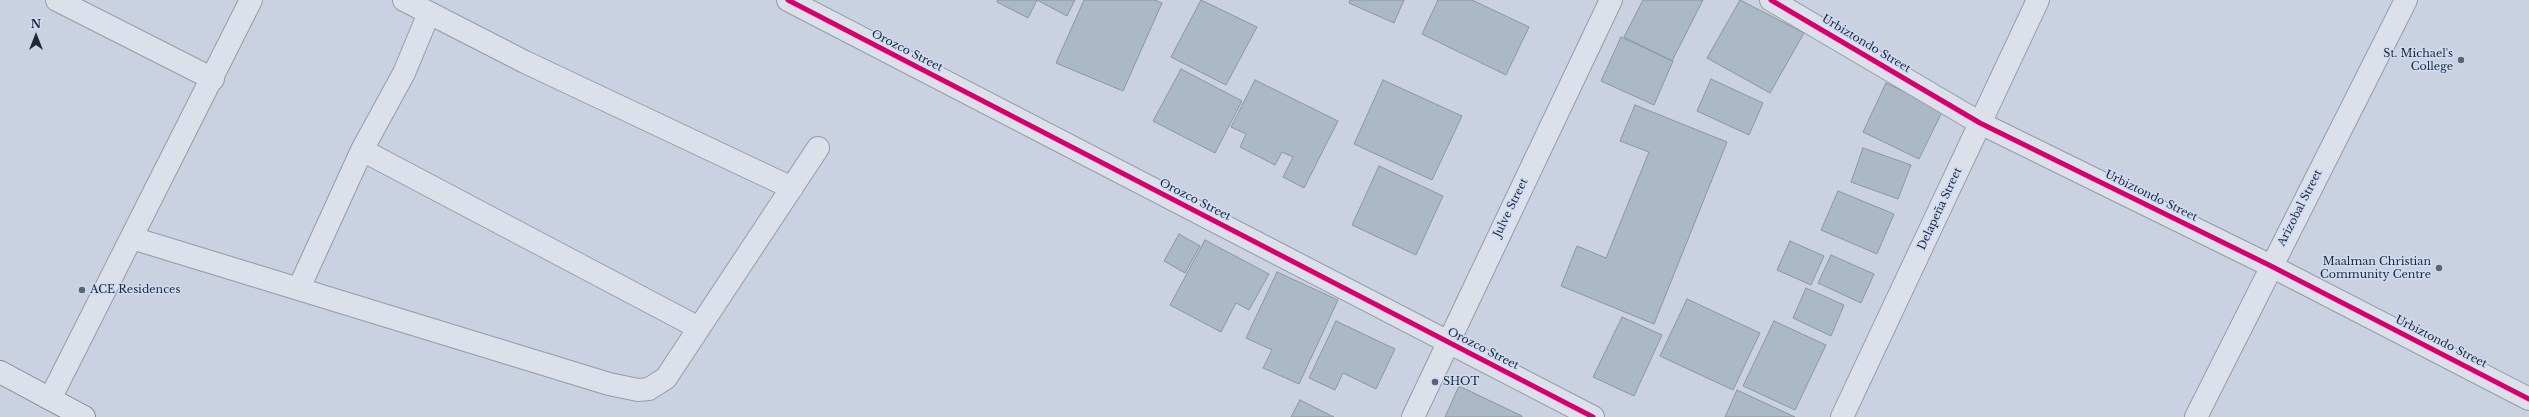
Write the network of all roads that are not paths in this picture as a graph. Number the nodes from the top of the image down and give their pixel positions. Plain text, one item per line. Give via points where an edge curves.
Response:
1 (57, 0) edge
2 (251, 0) edge
3 (404, 0) edge
4 (788, 0) edge
5 (1611, 0) edge
6 (1771, 0) edge
7 (2038, 0) edge
8 (2406, 0) edge
9 (429, 13) junction
10 (213, 79) junction
11 (1980, 123) junction
12 (818, 148) dead end
13 (362, 150) junction
14 (792, 188) junction
15 (132, 238) junction
16 (2271, 266) junction
17 (299, 288) junction
18 (699, 328) junction
19 (1447, 342) junction
20 (0, 372) edge
21 (50, 399) junction
22 (2529, 399) edge
23 (84, 417) edge
24 (1413, 417) edge
25 (1593, 417) edge
26 (1842, 417) edge
27 (2196, 417) edge

1 - 10 street
2 - 10 street
3 - 9 street
4 - 19 street, Orozco Street
5 - 19 street, Julve Street
6 - 11 street, Urbiztondo Street
7 - 11 street, Delapeña Street
8 - 16 street, Arizobal Street
9 - 13 street via 404,73
9 - 14 street via 525,62
10 - 15 street
11 - 16 street, Urbiztondo Street
11 - 26 street, Delapeña Street
12 - 14 street
13 - 17 street
13 - 18 street
14 - 18 street
15 - 17 street
15 - 21 street
16 - 22 street, Urbiztondo Street
16 - 27 street, Arizobal Street
17 - 18 street via 609,384 638,390 649,388 666,378
19 - 24 street, Julve Street
19 - 25 street, Orozco Street
20 - 21 street
21 - 23 street

